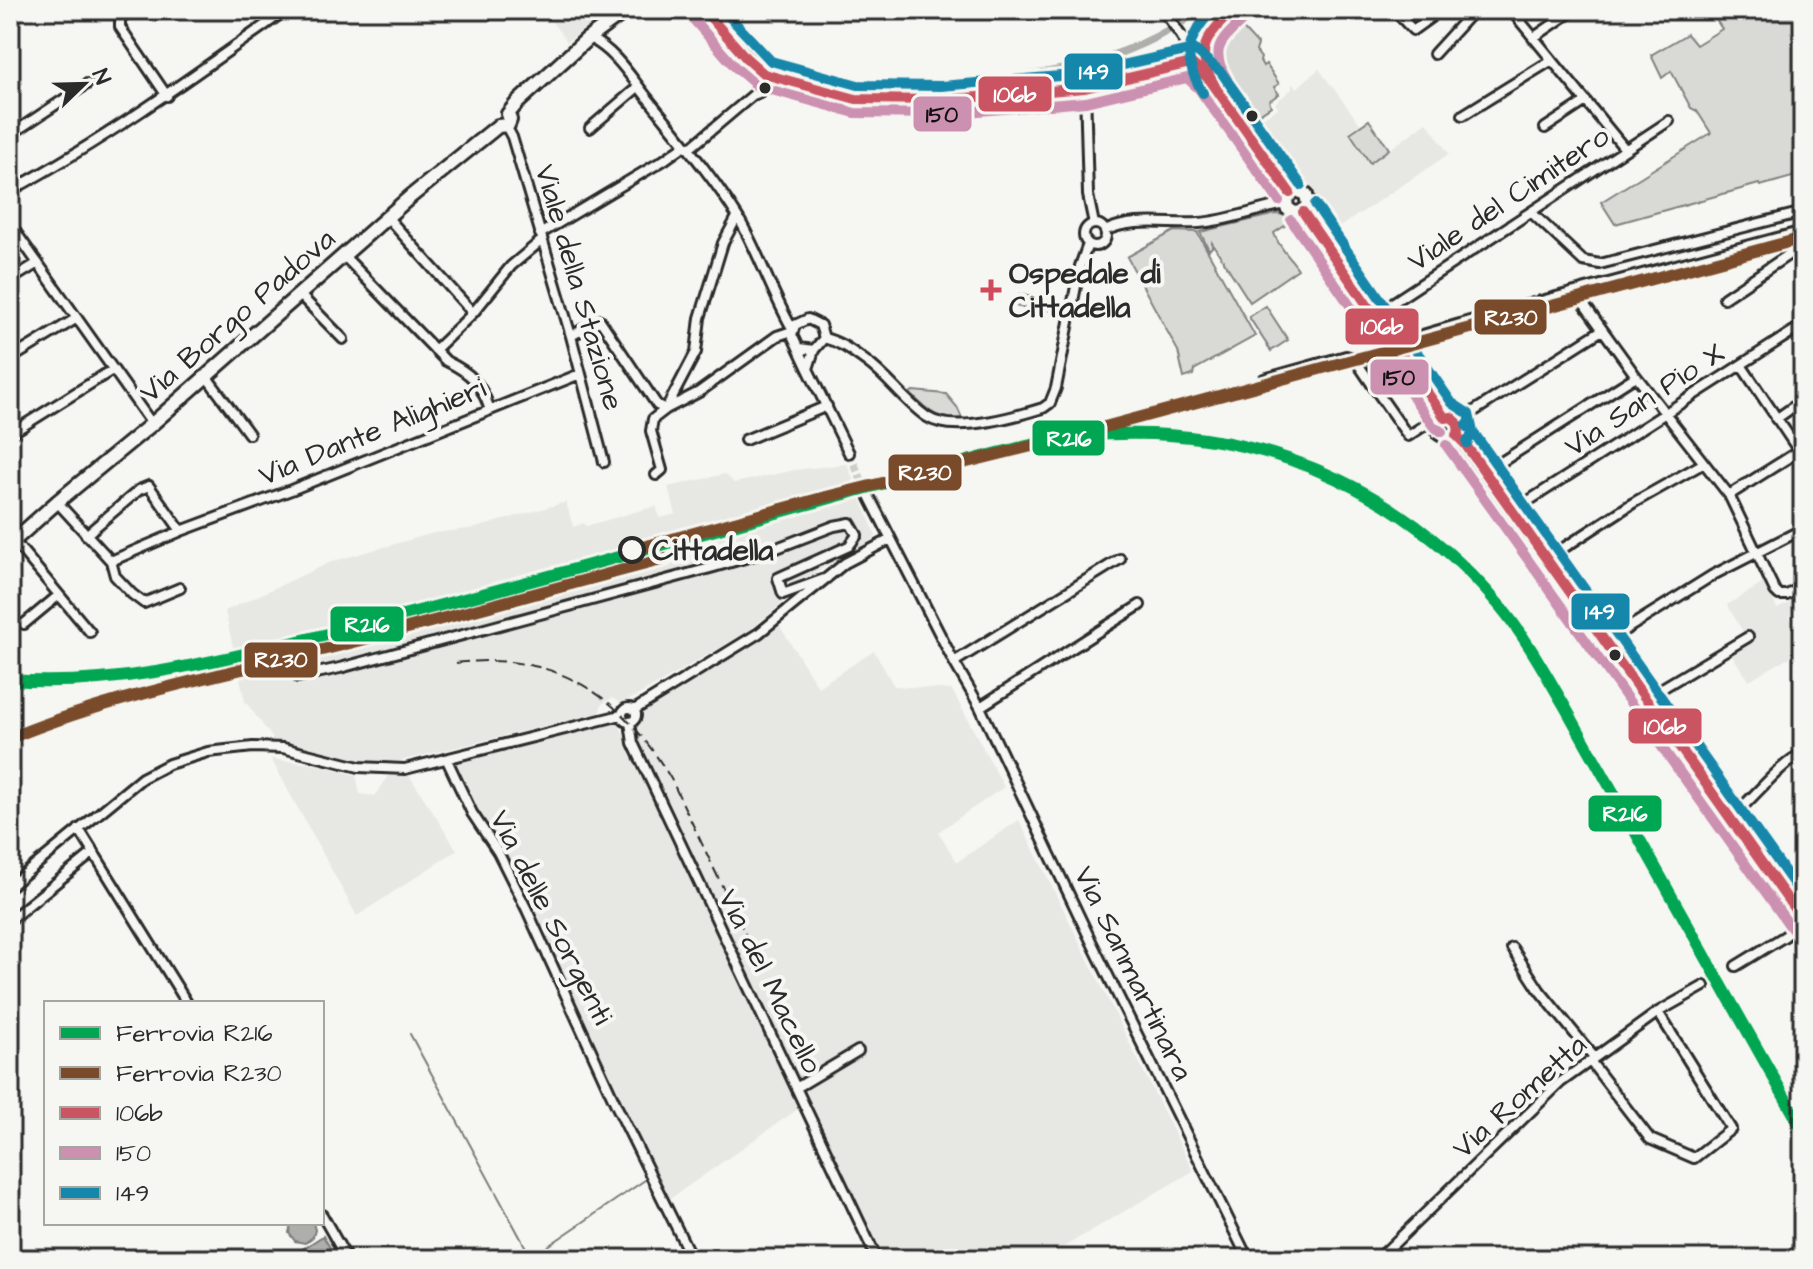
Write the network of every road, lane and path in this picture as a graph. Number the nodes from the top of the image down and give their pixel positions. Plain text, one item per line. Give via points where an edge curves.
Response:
1 (132, 10) edge
2 (286, 10) edge
3 (627, 10) edge
4 (704, 10) edge
5 (1163, 10) edge
6 (1233, 10) edge
7 (1394, 10) edge
8 (1432, 10) edge
9 (1474, 10) edge
10 (1511, 10) edge
11 (1574, 10) edge
12 (1182, 36) junction
13 (1533, 38) junction
14 (587, 41) junction
15 (1202, 45) junction
16 (1434, 54) dead end
17 (1552, 60) junction
18 (1191, 63) junction
19 (1209, 79) junction
20 (788, 83) junction
21 (87, 84) dead end
22 (638, 87) junction
23 (1085, 88) junction
24 (167, 96) junction
25 (1586, 101) junction
26 (1463, 115) dead end
27 (1669, 121) dead end
28 (504, 122) junction
29 (590, 128) dead end
30 (1545, 128) dead end
31 (10, 135) edge
32 (687, 147) junction
33 (1625, 149) junction
34 (10, 191) edge
35 (1288, 198) junction
36 (1303, 212) junction
37 (1803, 212) edge
38 (1532, 213) junction
39 (737, 217) junction
40 (388, 218) junction
41 (10, 224) edge
42 (1094, 224) junction
43 (1105, 231) junction
44 (1803, 231) edge
45 (539, 239) junction
46 (1088, 244) junction
47 (1803, 245) edge
48 (345, 257) junction
49 (38, 263) junction
50 (10, 280) edge
51 (1576, 293) junction
52 (300, 295) junction
53 (1724, 298) dead end
54 (783, 310) junction
55 (473, 313) junction
56 (1374, 315) junction
57 (77, 318) junction
58 (803, 319) junction
59 (1803, 325) edge
60 (793, 330) junction
61 (1602, 330) junction
62 (571, 336) junction
63 (824, 338) junction
64 (343, 339) dead end
65 (1395, 345) junction
66 (799, 348) junction
67 (435, 350) junction
68 (814, 350) junction
69 (10, 359) edge
70 (1408, 364) junction
71 (1741, 365) junction
72 (808, 369) junction
73 (112, 370) junction
74 (580, 374) junction
75 (206, 376) junction
76 (1636, 376) junction
77 (1264, 379) dead end
78 (1373, 386) junction
79 (1803, 400) edge
80 (827, 406) junction
81 (666, 409) junction
82 (490, 410) junction
83 (1666, 415) junction
84 (1776, 419) junction
85 (152, 424) junction
86 (1425, 425) dead end
87 (1453, 425) junction
88 (10, 434) edge
89 (249, 434) dead end
90 (745, 440) dead end
91 (849, 453) tunnel mouth
92 (1801, 454) edge
93 (604, 462) dead end
94 (1704, 463) junction
95 (1484, 473) junction
96 (656, 475) dead end
97 (1729, 495) junction
98 (870, 498) tunnel mouth
99 (57, 502) junction
100 (1511, 512) junction
101 (1803, 529) edge
102 (181, 531) junction
103 (86, 535) junction
104 (889, 540) junction
105 (12, 543) edge
106 (1757, 551) junction
107 (1120, 559) dead end
108 (1545, 560) junction
109 (111, 561) junction
110 (827, 578) junction
111 (1803, 586) edge
112 (180, 588) dead end
113 (59, 595) junction
114 (1140, 605) dead end
115 (24, 624) dead end
116 (90, 632) dead end
117 (1748, 637) dead end
118 (1604, 643) junction
119 (954, 662) junction
120 (298, 677) dead end
121 (1644, 699) junction
122 (980, 707) junction
123 (634, 710) junction
124 (621, 715) junction
125 (630, 722) junction
126 (1803, 754) edge
127 (447, 760) junction
128 (1729, 819) junction
129 (79, 829) junction
130 (94, 852) junction
131 (10, 886) edge
132 (10, 920) edge
133 (1803, 921) edge
134 (1512, 948) dead end
135 (1736, 966) dead end
136 (1704, 986) dead end
137 (186, 1001) edge
138 (1658, 1012) junction
139 (858, 1051) dead end
140 (1592, 1059) junction
141 (796, 1088) junction
142 (324, 1219) edge
143 (347, 1259) edge
144 (692, 1259) edge
145 (877, 1259) edge
146 (1248, 1259) edge
147 (1378, 1259) edge

1 - 24 street via 120,18 120,27
2 - 24 street
3 - 14 street, Via Borgo Padova
4 - 20 street via 764,74
5 - 12 street
6 - 15 street
7 - 8 street via 1413,30 1431,17
9 - 16 street
10 - 13 street
11 - 13 street
12 - 15 street
12 - 18 street
13 - 17 street
14 - 22 street via 619,62
14 - 28 street, Via Borgo Padova
15 - 18 street
15 - 19 street
17 - 25 street
17 - 26 street
18 - 19 street
18 - 23 street
19 - 35 street
20 - 23 street via 856,99 910,102
20 - 32 street via 753,95
21 - 31 street
22 - 29 street
22 - 32 street
23 - 42 street via 1088,195
24 - 34 street
25 - 30 street
25 - 33 street
27 - 33 street, Viale del Cimitero
28 - 40 street, Via Borgo Padova
28 - 45 street, Viale della Stazione
32 - 39 street
32 - 45 street
33 - 38 street, Viale del Cimitero
35 - 36 street via 1290,211
35 - 36 street via 1298,190 1306,195
35 - 43 street via 1251,214 1201,223 1125,224
36 - 56 street
37 - 38 street via 1600,264 1583,261
38 - 56 street, Viale del Cimitero
39 - 54 street
39 - 81 street via 723,243 700,318 696,352
40 - 48 street, Via Borgo Padova
40 - 55 street
41 - 49 street
42 - 43 street
42 - 46 street via 1084,232
43 - 46 street via 1101,245
44 - 51 street
45 - 55 street
45 - 62 street, Viale della Stazione
46 - 63 street via 1056,388 1043,408 960,426 941,424 865,361
47 - 53 street
48 - 52 street, Via Borgo Padova
48 - 67 street
49 - 50 street
49 - 57 street
51 - 61 street
51 - 65 street
52 - 64 street
52 - 75 street, Via Borgo Padova
54 - 58 street
54 - 60 street
55 - 67 street
56 - 65 street
57 - 69 street
57 - 73 street
58 - 60 street
58 - 63 street via 817,321
59 - 71 street, Via San Pio X
60 - 66 street
60 - 81 street
61 - 76 street
61 - 87 street
62 - 74 street, Viale della Stazione
62 - 81 street via 600,320 657,405
63 - 68 street
65 - 70 street
66 - 68 street
66 - 72 street
67 - 82 street via 473,378
68 - 72 street
70 - 78 street
70 - 87 street
71 - 83 street, Via San Pio X
71 - 84 street
72 - 80 street
73 - 85 street
73 - 88 street
74 - 82 street, Via Dante Alighieri
74 - 93 street, Viale della Stazione
75 - 85 street, Via Borgo Padova
75 - 89 street
76 - 83 street
76 - 95 street
77 - 78 street via 1346,356 1354,358
78 - 86 street via 1408,436
79 - 84 street
80 - 90 street
80 - 91 street
81 - 96 street via 653,419 651,431 662,470
82 - 102 street, Via Dante Alighieri
83 - 94 street
83 - 100 street, Via San Pio X
84 - 92 street
85 - 99 street, Via Borgo Padova
87 - 95 street
92 - 97 street
94 - 97 street
94 - 108 street
95 - 100 street
97 - 106 street
98 - 104 street, Via Sanmartinara
99 - 103 street
99 - 105 street, Via Borgo Padova
100 - 108 street
101 - 106 street
102 - 103 street via 149,486
102 - 109 street, Via Dante Alighieri
103 - 109 street
104 - 110 street
104 - 119 street, Via Sanmartinara
105 - 113 street
106 - 111 street via 1779,595
106 - 118 street
107 - 119 street
108 - 118 street
109 - 112 street via 115,576 144,603
110 - 120 street via 784,593 778,578 849,546 856,539 854,525 844,523 714,567
110 - 123 street via 759,633
113 - 115 street
113 - 116 street
114 - 122 street
117 - 121 street
118 - 121 street
119 - 122 street, Via Sanmartinara
121 - 128 street
122 - 146 street, Via Sanmartinara
123 - 124 street via 627,708
123 - 125 street
124 - 125 street
124 - 127 street
125 - 141 street, Via del Macello via 644,768
126 - 128 street via 1784,765
127 - 129 street via 380,769 283,748 208,752 142,778
127 - 144 street, Via delle Sorgenti via 527,910
128 - 133 street
129 - 130 street
129 - 131 street
130 - 132 street
130 - 137 street
133 - 135 street
134 - 140 street
136 - 138 street, Via Rometta
138 - 140 street, Via Rometta
138 - 140 street via 1731,1129 1694,1158 1650,1139
139 - 141 street
140 - 147 street, Via Rometta via 1543,1099
141 - 145 street, Via del Macello
142 - 143 street

